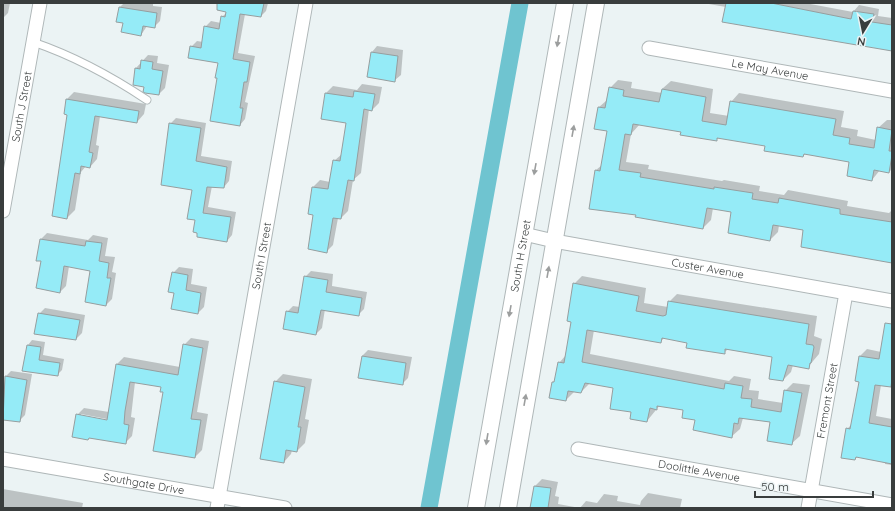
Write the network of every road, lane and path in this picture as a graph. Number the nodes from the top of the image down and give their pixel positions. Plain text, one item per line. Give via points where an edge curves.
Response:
1 (40, 3) edge
2 (306, 3) edge
3 (565, 3) edge
4 (596, 3) edge
5 (33, 42) junction
6 (649, 48) dead end
7 (892, 91) edge
8 (147, 100) dead end
9 (3, 211) edge
10 (524, 234) junction
11 (554, 241) junction
12 (846, 293) junction
13 (892, 301) edge
14 (578, 449) dead end
15 (3, 459) edge
16 (811, 491) junction
17 (218, 502) edge
18 (892, 505) edge
19 (285, 508) edge
20 (476, 508) edge
21 (508, 508) edge
22 (808, 508) edge

1 - 5 street, South J Street
2 - 17 street, South I Street
3 -> 10 street, South H Street
11 -> 4 street
5 - 8 lane via 112,78
5 - 9 street, South J Street
6 - 7 street, Le May Avenue
10 - 11 street, Custer Avenue
10 -> 20 street, South H Street
11 - 12 street, Custer Avenue
21 -> 11 street
12 - 13 street, Custer Avenue
12 - 16 street, Fremont Street
14 - 16 street, Doolittle Avenue
15 - 17 street, Southgate Drive
16 - 18 street, Doolittle Avenue
16 - 22 street, Fremont Street
17 - 19 street, Southgate Drive

